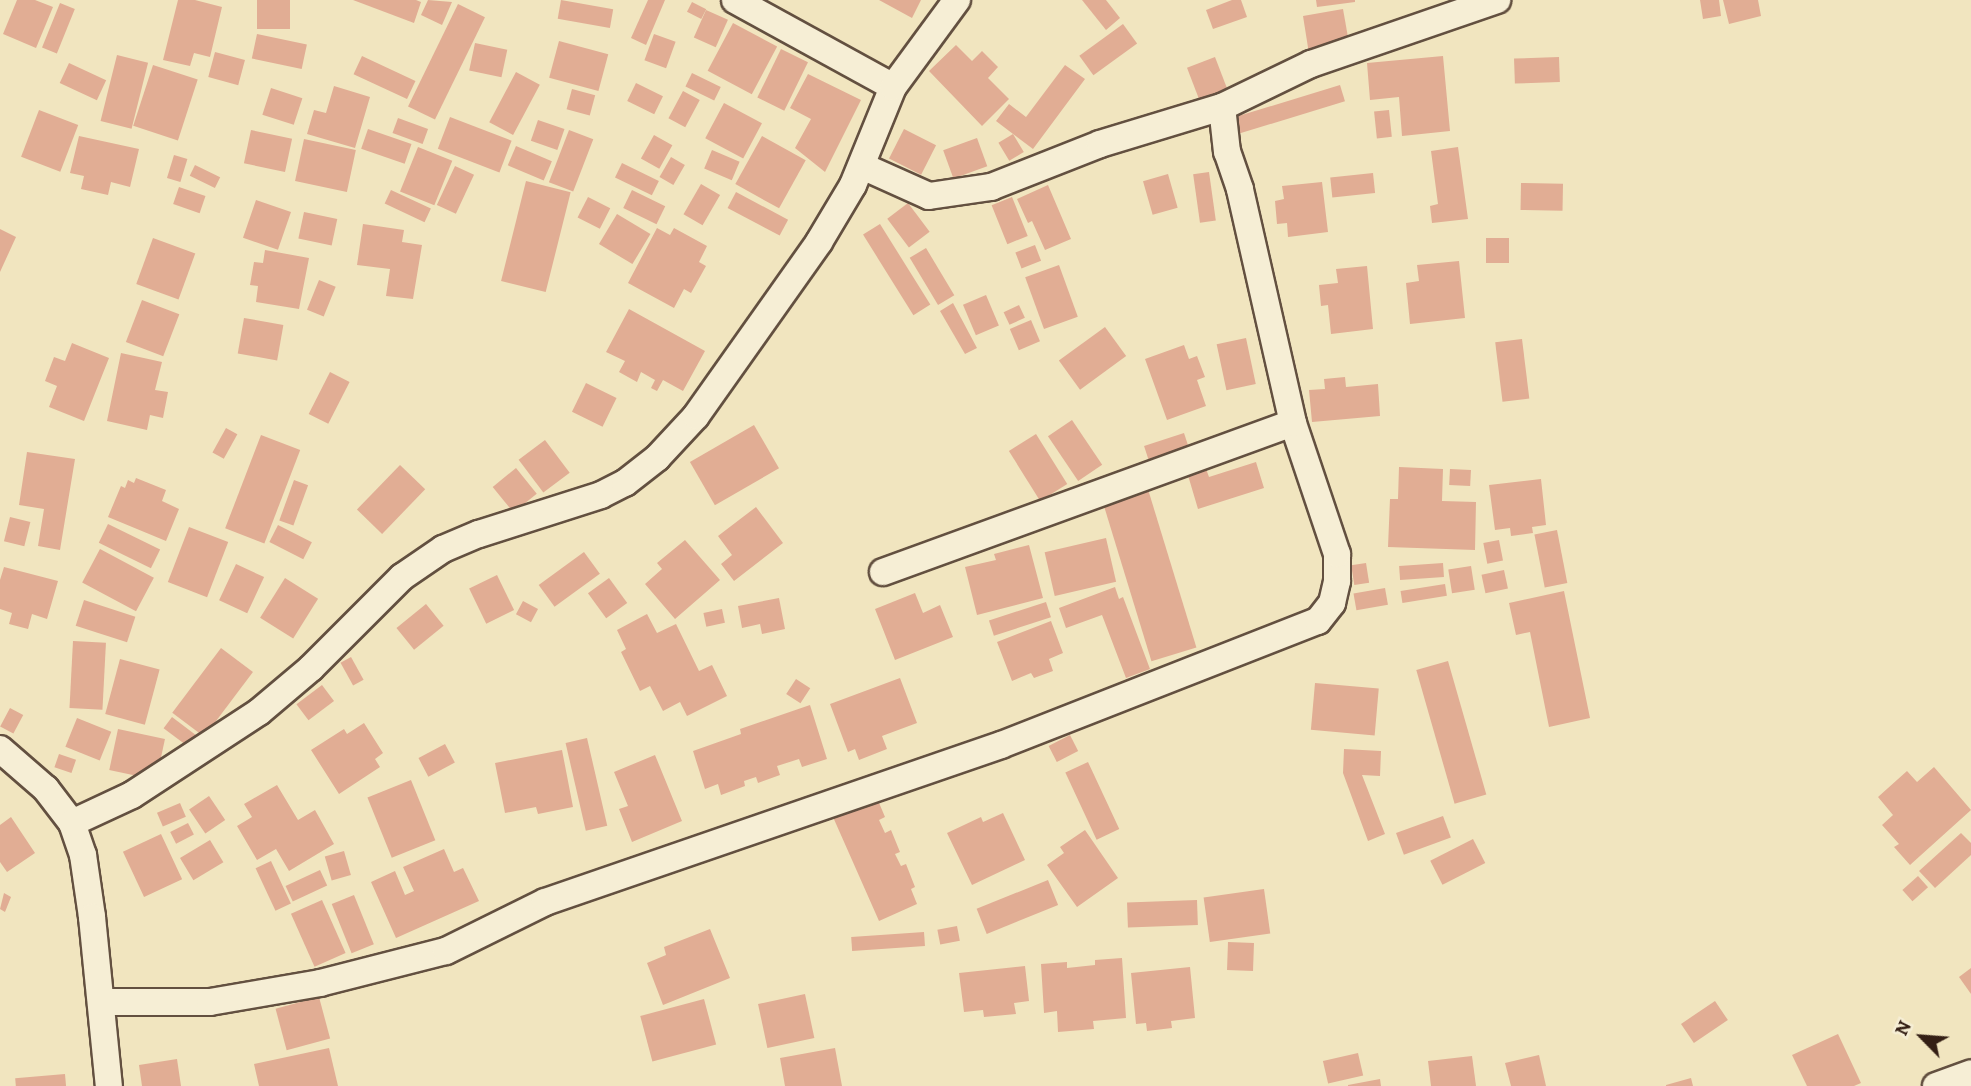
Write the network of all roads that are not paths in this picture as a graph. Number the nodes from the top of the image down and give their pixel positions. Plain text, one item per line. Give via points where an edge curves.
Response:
1 (734, 0) edge
2 (957, 0) edge
3 (1497, 0) edge
4 (894, 87) junction
5 (1222, 107) junction
6 (862, 166) junction
7 (1293, 423) junction
8 (883, 572) dead end
9 (0, 749) edge
10 (72, 823) junction
11 (101, 1002) junction
12 (1971, 1073) edge
13 (109, 1086) edge
14 (1936, 1086) edge

1 - 4 street
2 - 4 street
3 - 5 street via 1311,64
4 - 6 street
5 - 6 street via 1100,144 990,187 929,196
5 - 7 street via 1227,152 1240,189
6 - 10 street via 819,242 696,416 657,458 601,495 443,549 402,577 311,668 259,712 132,795
7 - 8 street
7 - 11 street via 1337,568 1332,603 1318,621 1297,632 1001,745 545,902 446,951 320,983 210,1002
9 - 10 street via 46,789
10 - 11 street via 83,855
11 - 13 street
12 - 14 street

